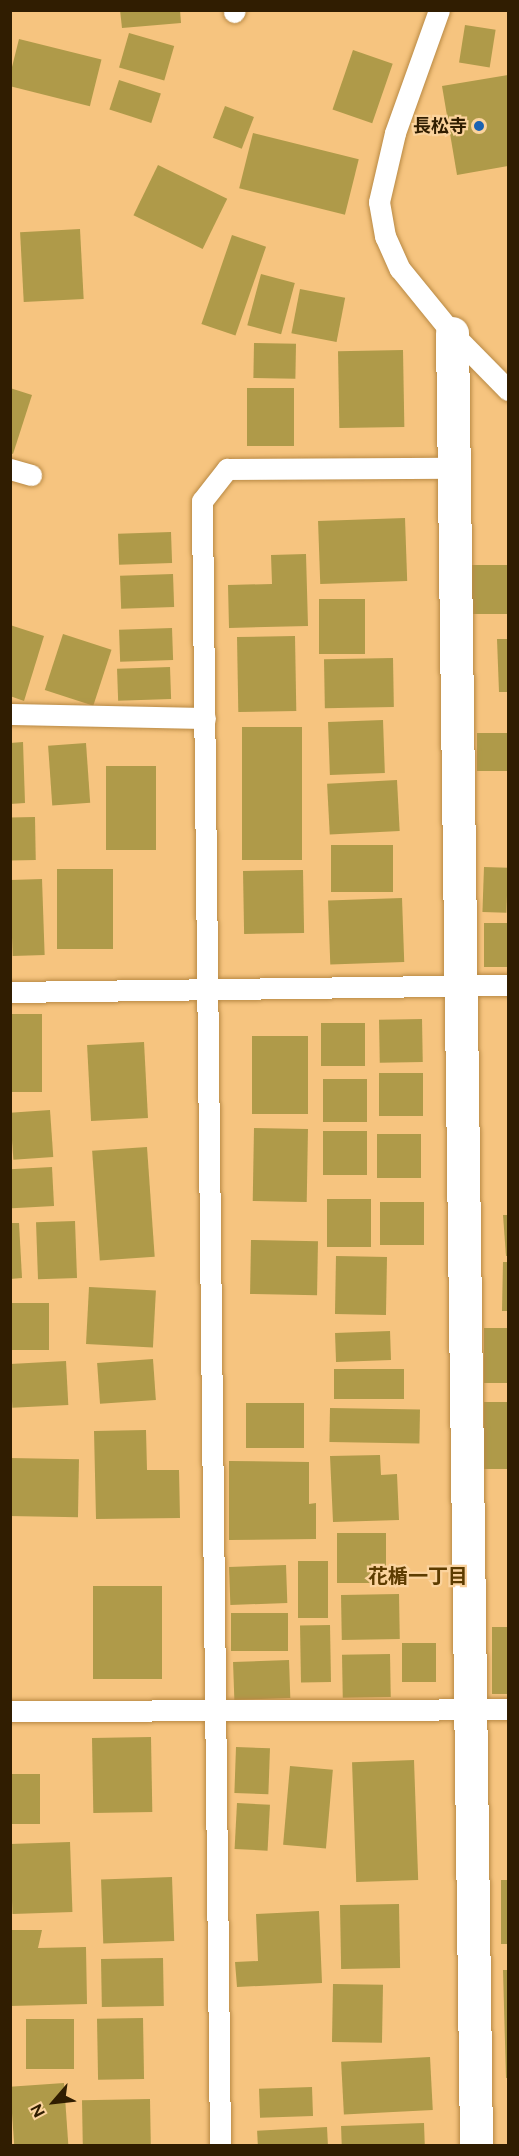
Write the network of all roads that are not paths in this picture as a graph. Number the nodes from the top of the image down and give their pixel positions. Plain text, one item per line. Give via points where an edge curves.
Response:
1 (439, 10) edge
2 (452, 333) junction
3 (508, 390) edge
4 (452, 468) junction
5 (10, 469) edge
6 (31, 475) dead end
7 (10, 714) edge
8 (205, 718) junction
9 (508, 985) edge
10 (208, 986) junction
11 (460, 986) junction
12 (10, 992) edge
13 (471, 1709) junction
14 (508, 1709) edge
15 (10, 1711) edge
16 (213, 1713) junction
17 (220, 2145) edge
18 (476, 2145) edge

1 - 2 lane via 395,133 379,202 385,236 400,269
2 - 3 lane
2 - 4 street
4 - 8 lane via 227,469 202,501
4 - 11 street
5 - 6 lane
7 - 8 lane
8 - 10 lane
9 - 11 lane
10 - 11 lane
10 - 12 lane
10 - 16 lane
11 - 13 street
13 - 14 lane
13 - 16 lane
13 - 18 street
15 - 16 lane
16 - 17 lane

